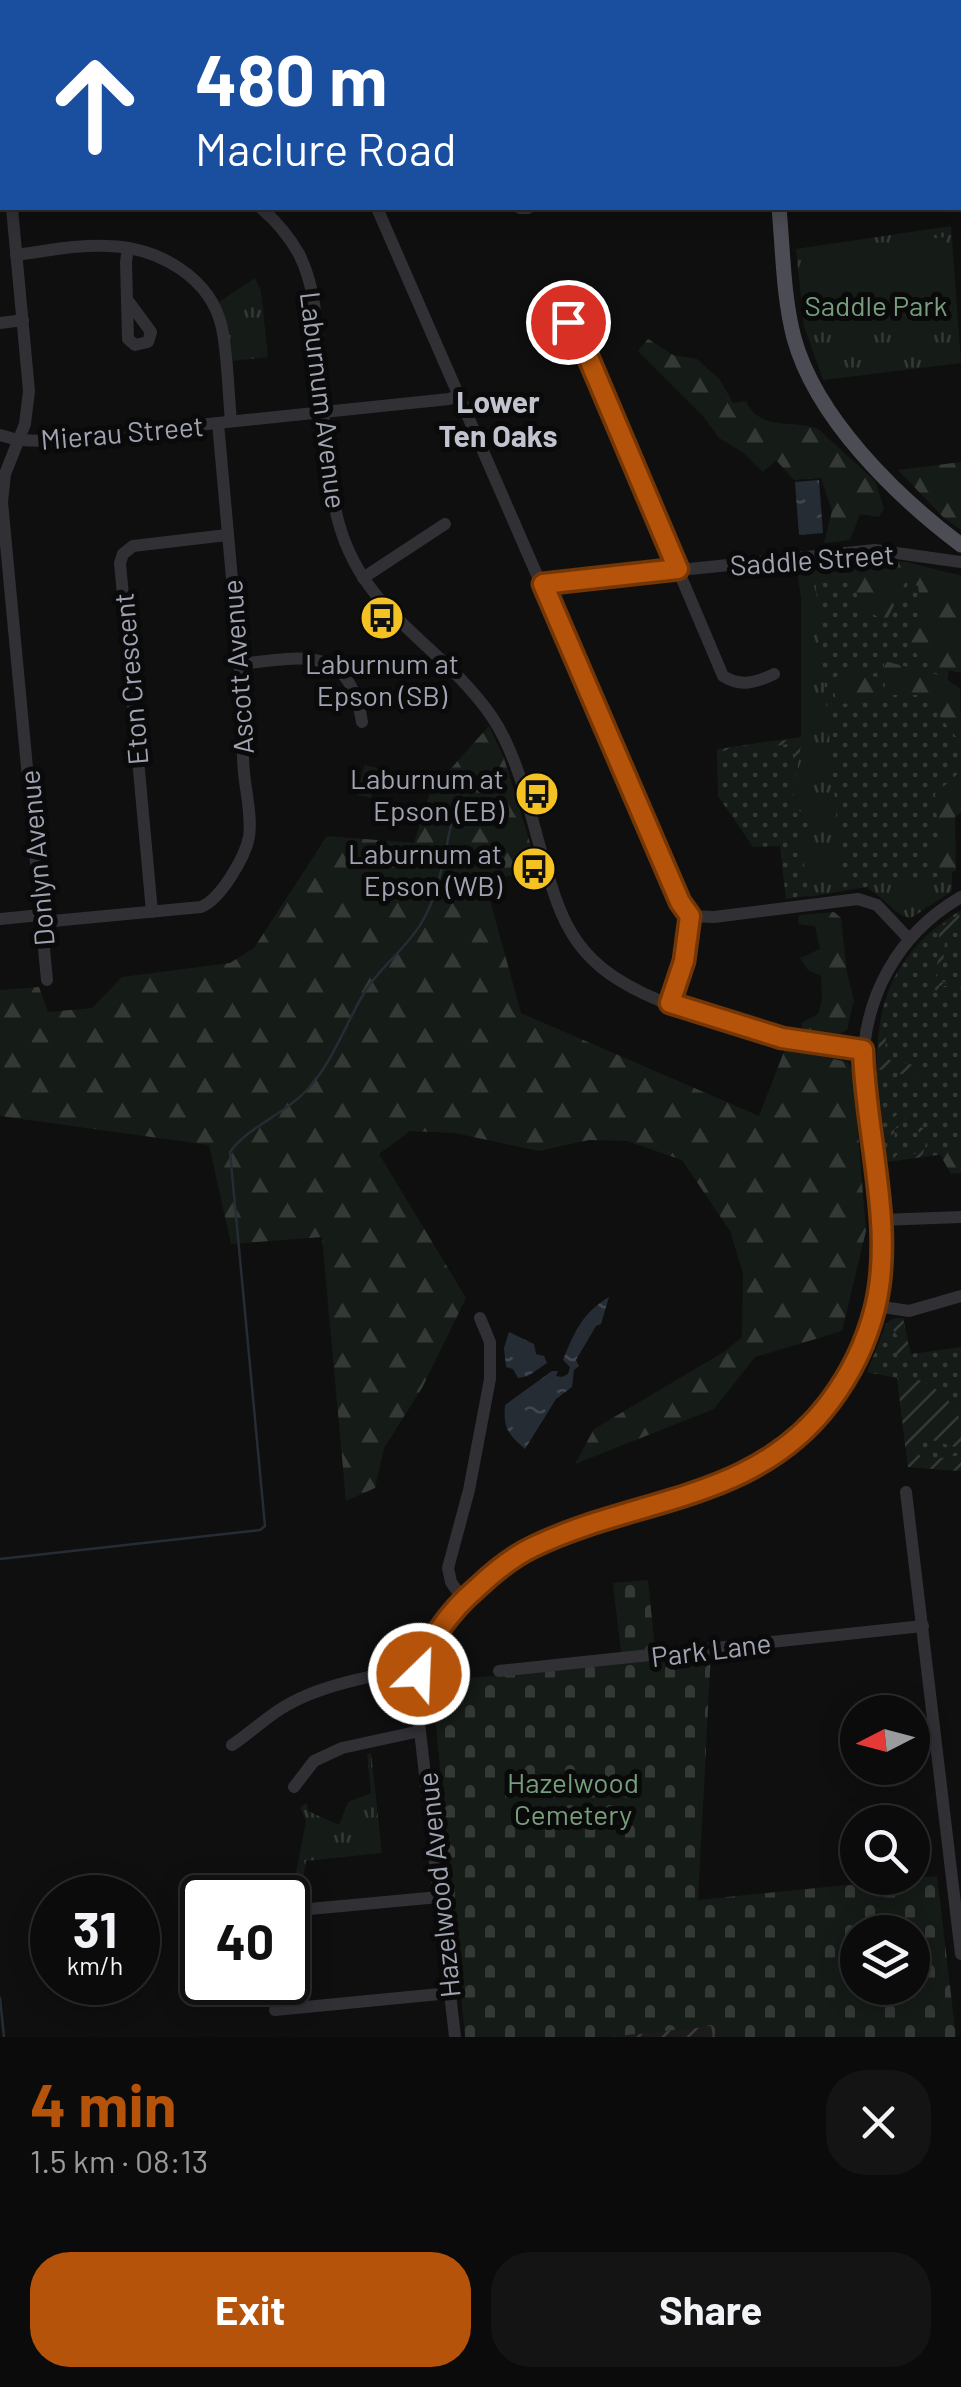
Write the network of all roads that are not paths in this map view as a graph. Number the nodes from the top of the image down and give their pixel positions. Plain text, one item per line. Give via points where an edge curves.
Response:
1 (12, 210) edge
2 (263, 210) edge
3 (378, 210) edge
4 (778, 210) edge
5 (128, 248) junction
6 (16, 254) junction
7 (131, 311) dead end
8 (558, 315) dead end
9 (23, 320) junction
10 (0, 323) edge
11 (459, 395) junction
12 (413, 403) junction
13 (325, 412) junction
14 (224, 422) junction
15 (473, 427) junction
16 (0, 435) edge
17 (18, 440) junction
18 (445, 524) dead end
19 (228, 535) junction
20 (961, 545) edge
21 (961, 562) edge
22 (678, 569) junction
23 (363, 578) junction
24 (543, 584) junction
25 (6, 629) edge
26 (240, 664) junction
27 (774, 674) dead end
28 (362, 722) dead end
29 (960, 897) edge
30 (152, 912) junction
31 (690, 916) junction
32 (42, 918) junction
33 (0, 919) edge
34 (908, 939) junction
35 (48, 980) dead end
36 (670, 1003) junction
37 (863, 1050) junction
38 (961, 1217) edge
39 (880, 1220) junction
40 (961, 1296) edge
41 (876, 1306) junction
42 (480, 1318) dead end
43 (906, 1492) dead end
44 (463, 1600) junction
45 (922, 1626) junction
46 (498, 1670) dead end
47 (419, 1674) junction
48 (420, 1732) junction
49 (232, 1745) dead end
50 (294, 1787) dead end
51 (439, 1897) junction
52 (310, 1909) edge
53 (960, 1938) edge
54 (961, 1954) edge
55 (450, 1993) junction
56 (274, 2010) dead end
57 (455, 2037) edge

1 - 6 street, Mierau Street
2 - 13 street, Laburnum Avenue via 306,269
3 - 11 street
4 - 20 main road via 789,314 813,387 857,446
5 - 6 street, Ascott Avenue
5 - 7 street
5 - 14 street, Ascott Avenue via 178,267 211,302 222,326
6 - 9 street, Mierau Street
8 - 22 street via 580,338
9 - 10 street
9 - 17 street, Mierau Street via 29,391
11 - 12 street, Mierau Street
11 - 15 street
12 - 13 street, Mierau Street
12 - 15 street via 442,406
13 - 14 street, Mierau Street
13 - 23 street, Laburnum Avenue via 336,512
14 - 17 street, Mierau Street
14 - 19 street, Ascott Avenue
15 - 24 street
16 - 17 street
17 - 25 street, Donlyn Avenue via 2,488
18 - 23 street
19 - 26 street, Ascott Avenue
19 - 30 street, Eton Crescent via 133,546 120,563
21 - 22 street, Saddle Street via 875,550
22 - 24 street, Saddle Street
22 - 27 street via 723,676 746,683
23 - 36 street, Laburnum Avenue via 493,718 560,913 581,947 616,980
24 - 31 street
25 - 32 street, Donlyn Avenue
26 - 28 street via 324,662 358,692
26 - 30 street, Ascott Avenue via 246,847 213,902
29 - 34 street
30 - 32 street
31 - 34 street via 858,900 878,905
31 - 36 street
32 - 33 street
32 - 35 street, Donlyn Avenue
34 - 37 street via 877,989
36 - 37 street, Laburnum Avenue via 782,1038
37 - 39 street
38 - 39 street
39 - 41 street
40 - 41 street via 909,1312
41 - 44 street via 849,1376 782,1451 721,1484 530,1548
42 - 44 street via 490,1342 490,1378 448,1568
43 - 45 street
44 - 47 street via 435,1633
45 - 46 street, Park Lane
45 - 53 street
47 - 48 street, Hazelwood Avenue
47 - 49 street via 404,1671 291,1702
48 - 50 street via 342,1748 314,1761
48 - 51 street, Hazelwood Avenue
51 - 52 street
51 - 55 street, Hazelwood Avenue
53 - 54 street
55 - 56 street
55 - 57 street, Hazelwood Avenue

